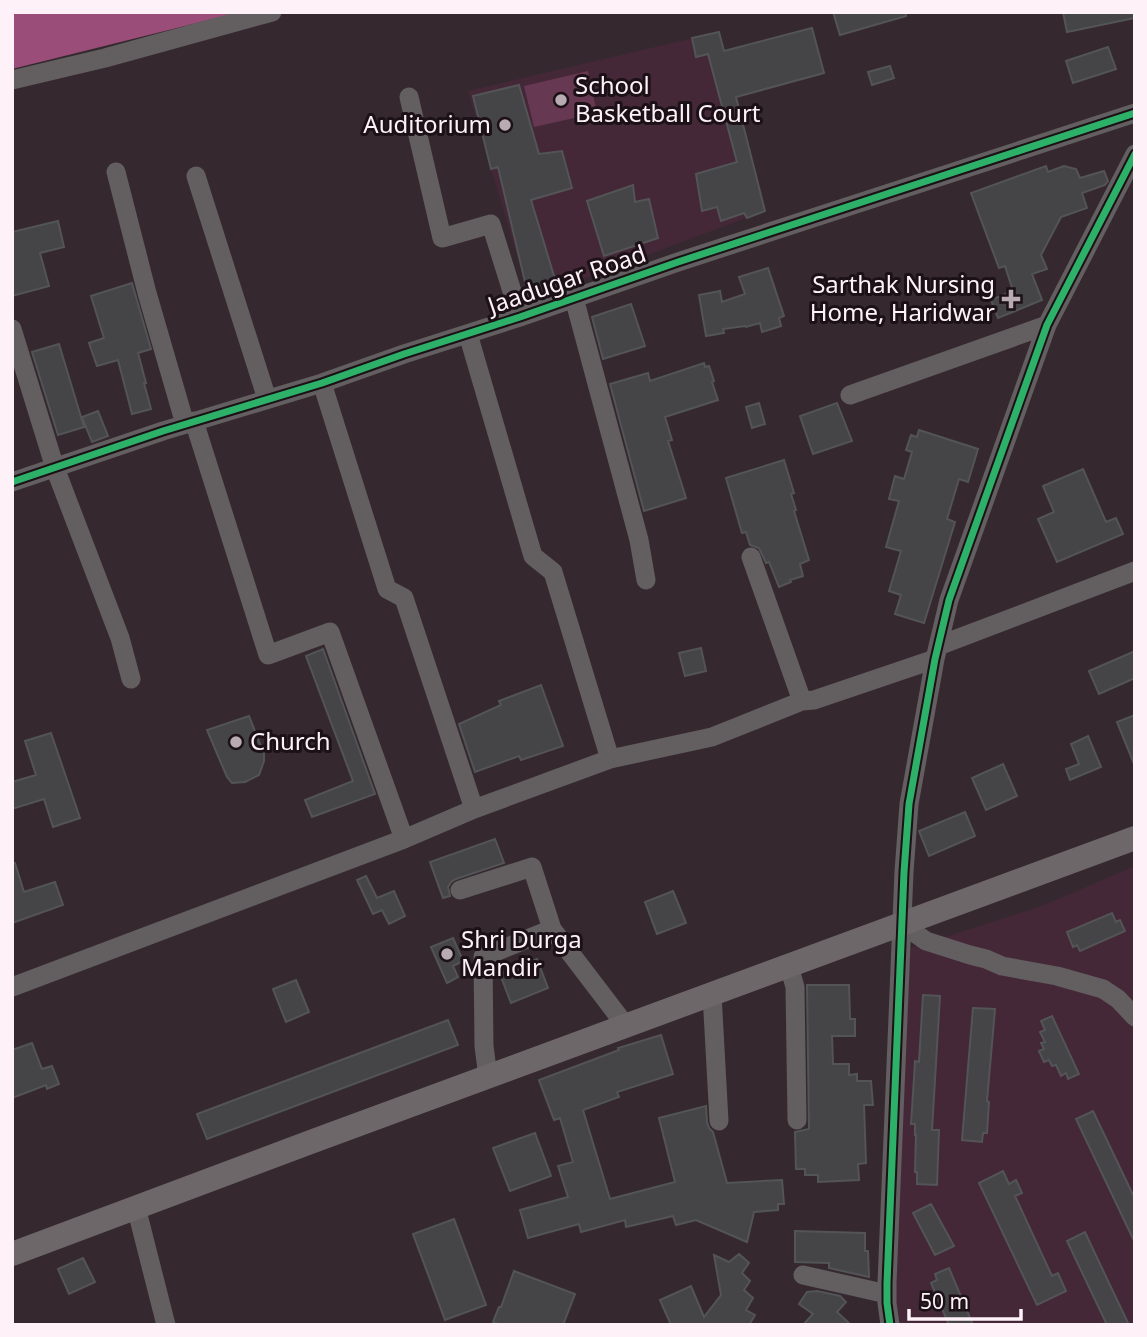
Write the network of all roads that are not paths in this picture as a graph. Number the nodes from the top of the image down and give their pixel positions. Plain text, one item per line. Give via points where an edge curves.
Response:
1 (272, 12) edge
2 (12, 80) edge
3 (409, 97) dead end
4 (1135, 113) edge
5 (1135, 153) edge
6 (116, 172) dead end
7 (196, 176) dead end
8 (574, 298) junction
9 (520, 317) junction
10 (1047, 325) junction
11 (12, 329) edge
12 (468, 334) junction
13 (322, 383) junction
14 (850, 394) dead end
15 (267, 399) junction
16 (189, 423) junction
17 (55, 468) junction
18 (12, 482) edge
19 (751, 557) dead end
20 (1135, 571) edge
21 (646, 580) dead end
22 (936, 653) junction
23 (131, 679) dead end
24 (802, 701) junction
25 (610, 759) junction
26 (474, 809) junction
27 (1135, 838) edge
28 (404, 839) junction
29 (460, 890) dead end
30 (902, 924) junction
31 (552, 929) junction
32 (789, 966) junction
33 (12, 987) edge
34 (712, 994) junction
35 (1135, 1017) edge
36 (626, 1026) junction
37 (488, 1077) junction
38 (797, 1120) dead end
39 (719, 1121) dead end
40 (136, 1208) junction
41 (12, 1254) edge
42 (803, 1275) dead end
43 (887, 1294) junction
44 (166, 1325) edge
45 (890, 1325) edge

1 - 2 street
3 - 9 street via 442,238 491,224
4 - 8 street, Jaadugar Road
5 - 10 street
6 - 16 street
7 - 15 street
8 - 9 street, Jaadugar Road
8 - 21 street
9 - 12 street, Jaadugar Road
10 - 14 street
10 - 22 street via 949,600
11 - 17 street
12 - 13 street, Jaadugar Road
12 - 25 street via 533,556 553,572
13 - 15 street, Jaadugar Road
13 - 26 street via 387,589 404,598
15 - 16 street, Jaadugar Road
16 - 17 street, Jaadugar Road
16 - 28 street via 268,655 331,632
17 - 18 street, Jaadugar Road
17 - 23 street via 120,638
19 - 24 street
20 - 22 street
22 - 24 street
22 - 30 street via 909,804
24 - 25 street via 712,737
25 - 26 street
26 - 28 street
27 - 30 main road
28 - 33 street
29 - 31 street via 532,867
30 - 32 main road
30 - 35 street via 926,941 970,956 1102,989
30 - 43 street
31 - 36 street
31 - 37 street via 483,957
32 - 34 main road
32 - 38 street via 795,987
34 - 36 main road
34 - 39 street
36 - 37 main road
37 - 40 main road
40 - 41 main road
40 - 44 street
42 - 43 street
43 - 45 street

